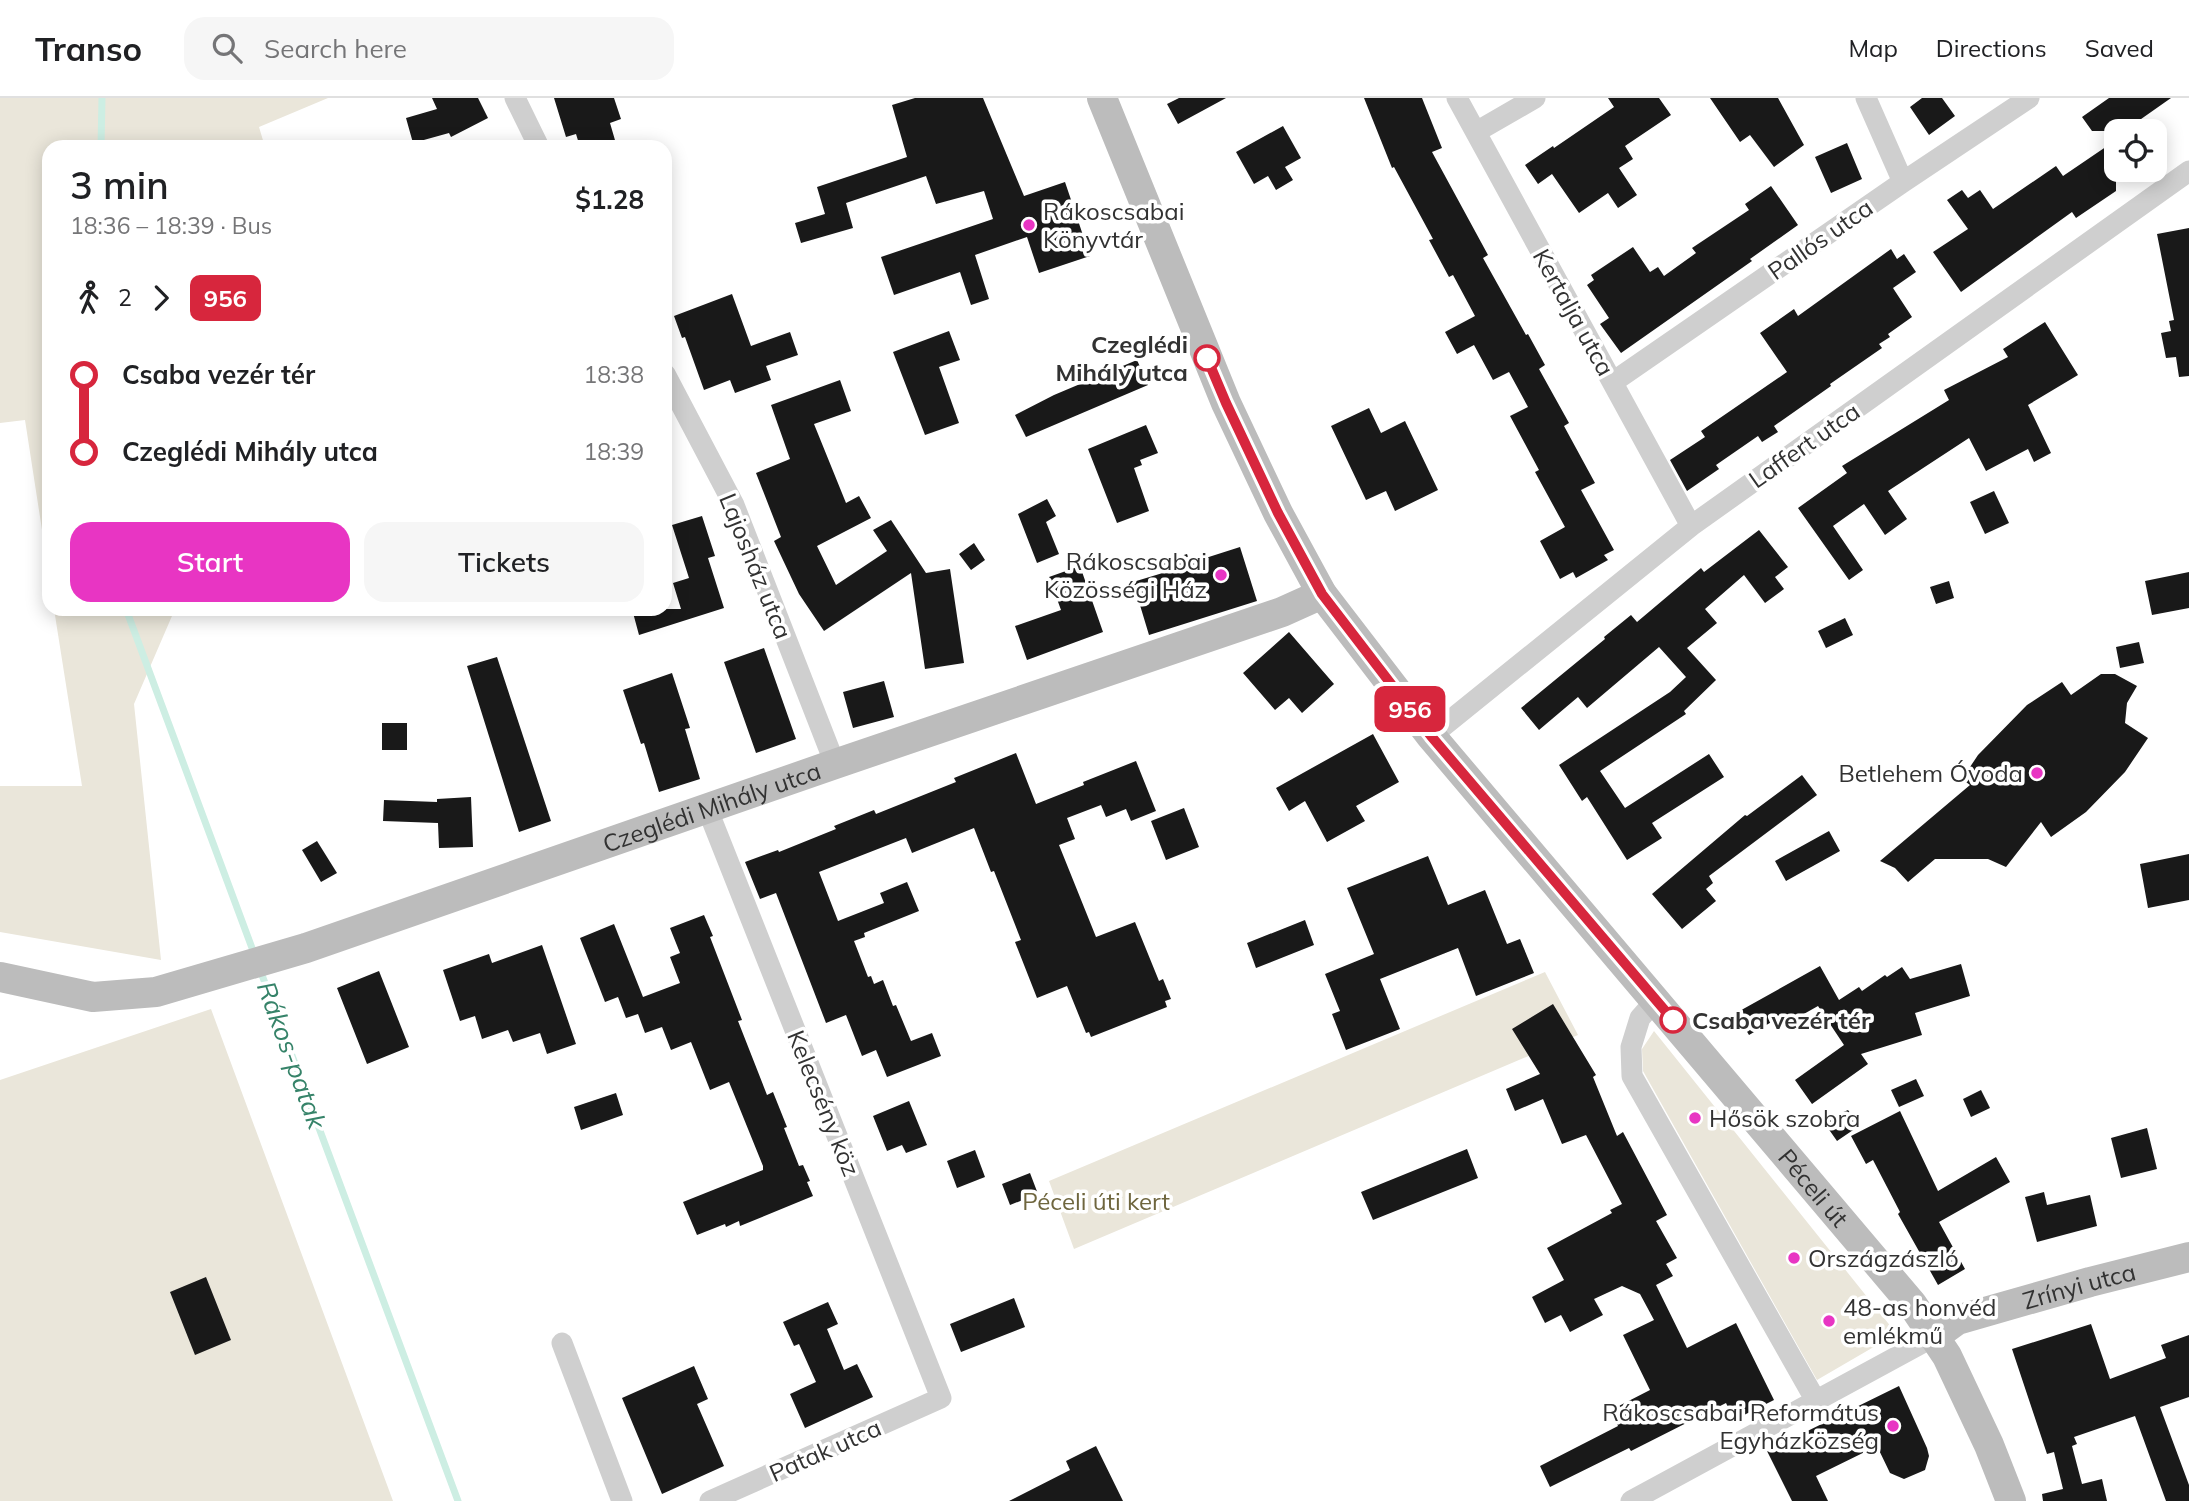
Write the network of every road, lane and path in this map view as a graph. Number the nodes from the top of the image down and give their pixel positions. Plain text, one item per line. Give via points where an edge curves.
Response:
1 (515, 98) edge
2 (1102, 98) edge
3 (1457, 98) edge
4 (1535, 98) edge
5 (1866, 98) edge
6 (2029, 98) edge
7 (1476, 132) junction
8 (536, 140) edge
9 (2189, 172) edge
10 (1903, 182) junction
11 (1613, 382) junction
12 (672, 387) edge
13 (1691, 526) junction
14 (1322, 594) junction
15 (1431, 736) junction
16 (835, 764) junction
17 (707, 808) junction
18 (0, 977) edge
19 (1656, 1000) junction
20 (2189, 1258) edge
21 (1935, 1336) junction
22 (562, 1343) dead end
23 (941, 1398) joint
24 (1816, 1401) junction
25 (622, 1501) edge
26 (710, 1501) edge
27 (1631, 1501) edge
28 (2011, 1501) edge

1 - 8 street
2 - 14 main road, Péceli út via 1226,403
3 - 7 street, Kertalja utca
4 - 7 street
5 - 10 street
6 - 10 street, Pallós utca
7 - 11 street, Kertalja utca
9 - 13 street, Laffert utca
10 - 11 street, Pallós utca
11 - 13 street, Kertalja utca
12 - 16 street, Lajosház utca via 734,505
13 - 15 street, Laffert utca
14 - 15 main road, Péceli út
14 - 16 main road, Czeglédi Mihály utca via 1282,612
15 - 19 main road, Péceli út
16 - 17 main road, Czeglédi Mihály utca
17 - 18 main road, Czeglédi Mihály utca via 294,951 156,992 93,997
17 - 23 street, Kelecsény köz
19 - 21 main road, Péceli út
19 - 24 street via 1640,1018 1631,1047 1632,1076
20 - 21 main road, Zrínyi utca via 1957,1320
21 - 24 street
21 - 28 main road, Péceli út
22 - 25 street
23 - 26 street, Patak utca
24 - 27 street

